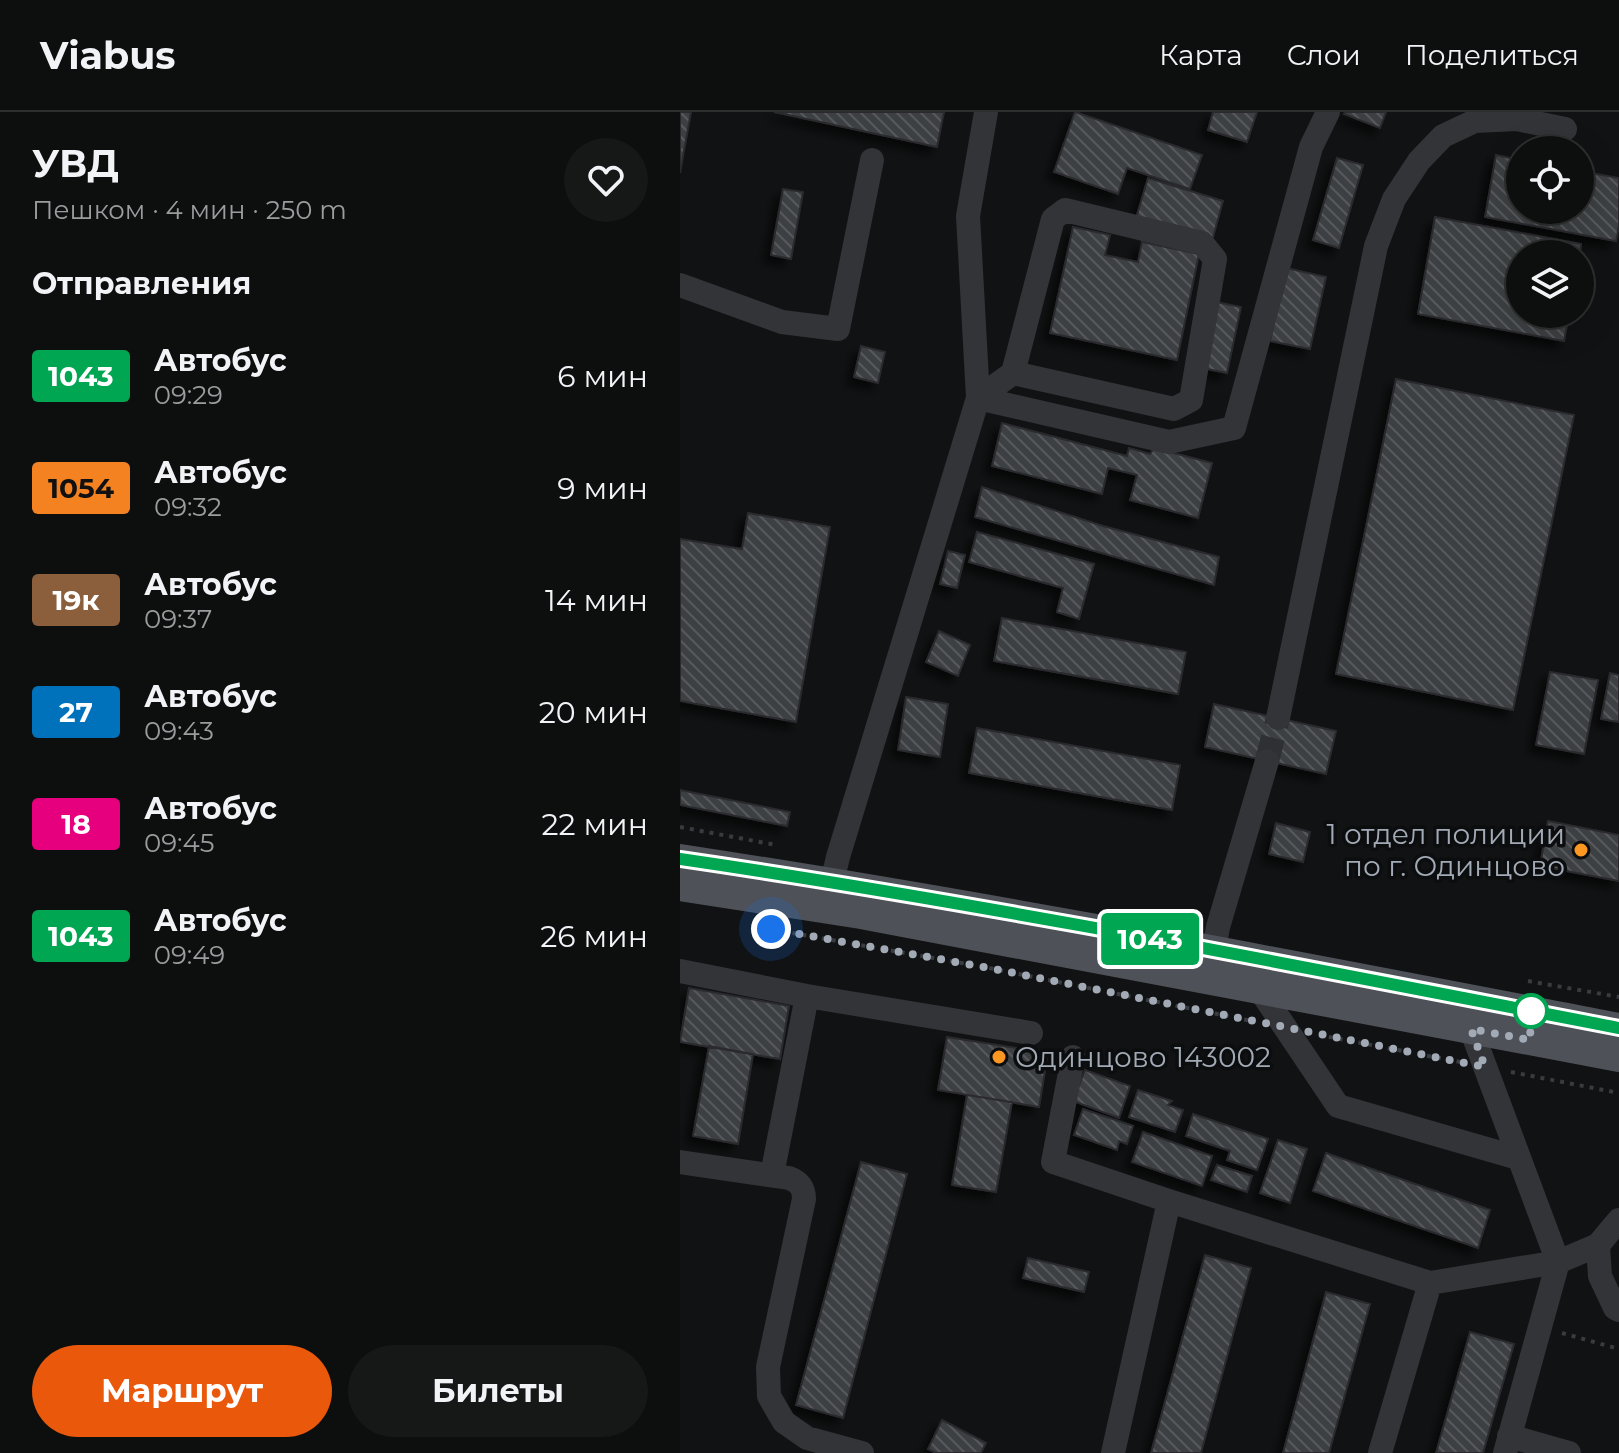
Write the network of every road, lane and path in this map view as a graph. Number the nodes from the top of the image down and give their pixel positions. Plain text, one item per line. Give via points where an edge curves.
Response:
1 (986, 112) edge
2 (1328, 112) edge
3 (1565, 129) dead end
4 (872, 160) dead end
5 (680, 285) edge
6 (1013, 373) junction
7 (978, 398) junction
8 (1278, 718) tunnel mouth
9 (1267, 761) tunnel mouth
10 (680, 859) edge
11 (832, 882) junction
12 (680, 886) edge
13 (741, 924) dead end
14 (1214, 950) junction
15 (680, 971) edge
16 (1260, 990) junction
17 (807, 996) junction
18 (1285, 1028) junction
19 (1619, 1028) edge
20 (1471, 1029) junction
21 (1031, 1033) dead end
22 (1073, 1057) dead end
23 (1619, 1057) edge
24 (1485, 1067) junction
25 (1619, 1093) edge
26 (1518, 1158) junction
27 (680, 1162) edge
28 (772, 1175) junction
29 (1169, 1201) junction
30 (1619, 1220) edge
31 (1598, 1245) junction
32 (1558, 1262) junction
33 (1430, 1283) junction
34 (1619, 1310) edge
35 (1540, 1327) junction
36 (1619, 1349) edge
37 (808, 1445) edge
38 (1507, 1445) edge
39 (862, 1453) edge
40 (1113, 1453) edge
41 (1380, 1453) edge
42 (1569, 1453) edge

1 - 7 lane via 968,216
2 - 7 lane via 1311,147 1234,428 1169,442
3 - 8 lane via 1517,119 1475,121 1443,136 1394,199 1376,246
4 - 5 lane via 838,329 782,322
6 - 6 lane via 1053,219 1065,210 1202,243 1215,259 1191,400 1174,409
6 - 7 lane
7 - 11 lane
9 - 14 lane
10 - 11 main road
11 - 14 main road
12 - 16 main road via 876,917
13 - 18 path
14 - 19 main road
15 - 17 lane
16 - 18 lane
16 - 20 main road
17 - 21 lane
17 - 28 lane
18 - 24 path
18 - 26 lane via 1338,1106
20 - 23 main road
20 - 24 lane
22 - 29 lane via 1053,1162
24 - 25 path
24 - 26 lane
26 - 32 lane
27 - 28 lane
28 - 37 lane via 796,1180 804,1192 768,1367 769,1396 784,1422
29 - 33 lane
29 - 40 lane
30 - 31 lane
31 - 32 lane
31 - 34 lane via 1600,1276
32 - 33 lane
32 - 35 lane
33 - 41 lane
35 - 36 path
35 - 38 lane
37 - 39 lane
38 - 42 lane

